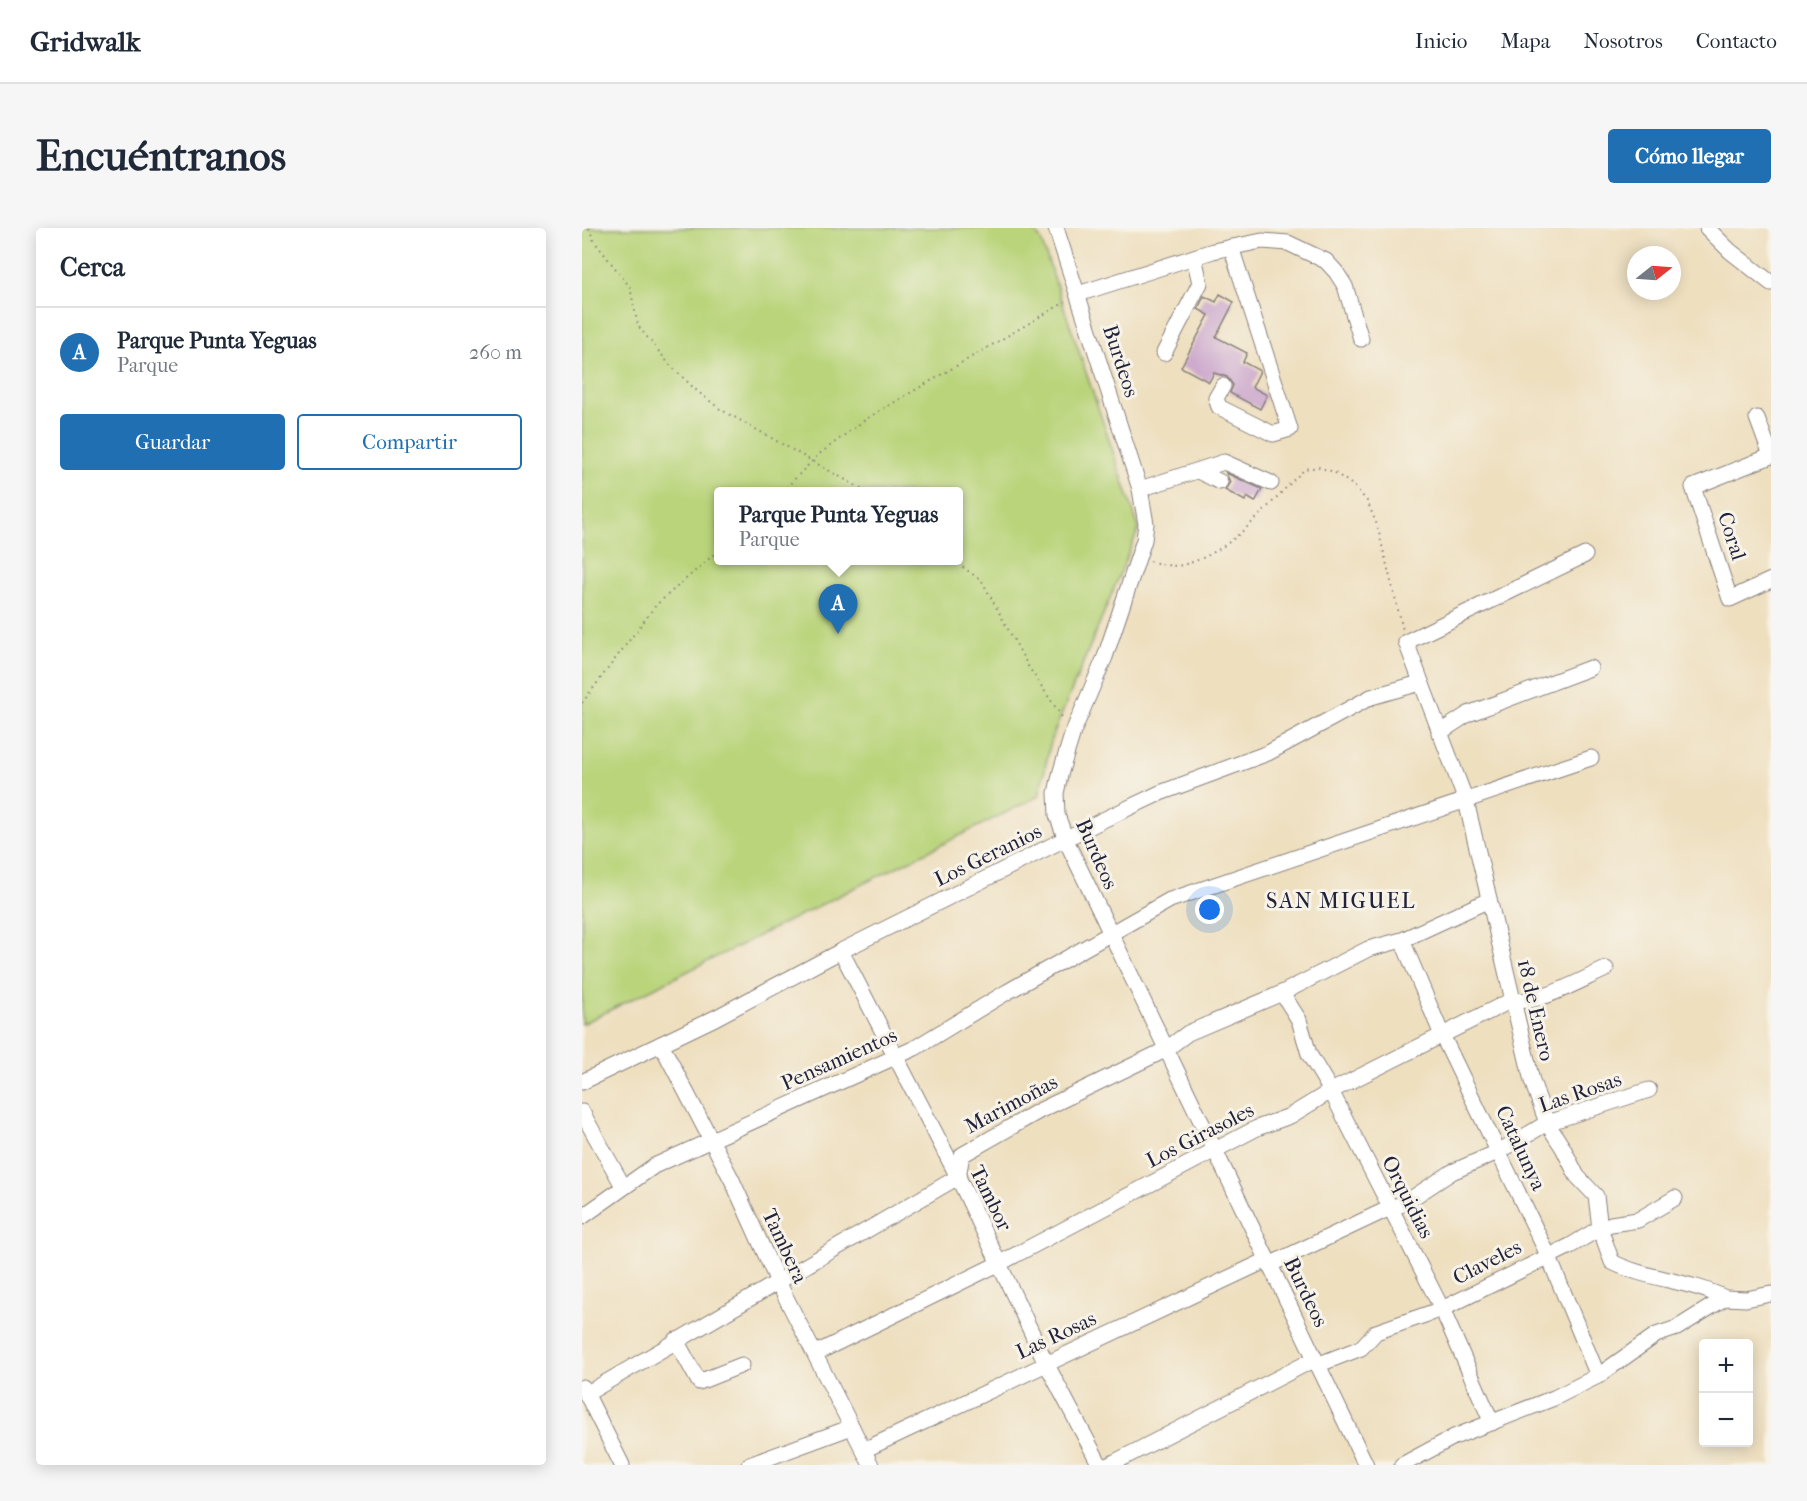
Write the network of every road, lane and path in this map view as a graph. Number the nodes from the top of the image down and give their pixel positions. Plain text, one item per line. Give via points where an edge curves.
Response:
1 (589, 228) edge
2 (1056, 228) edge
3 (1707, 228) edge
4 (1231, 247) junction
5 (1194, 257) junction
6 (1771, 283) edge
7 (1078, 294) junction
8 (1361, 339) dead end
9 (1164, 353) dead end
10 (1223, 386) dead end
11 (1757, 418) dead end
12 (1771, 456) edge
13 (812, 462) junction
14 (1198, 471) junction
15 (1220, 482) dead end
16 (1271, 483) dead end
17 (787, 487) edge
18 (858, 487) edge
19 (1140, 489) junction
20 (714, 554) edge
21 (1585, 555) dead end
22 (1138, 558) junction
23 (959, 565) edge
24 (1771, 580) edge
25 (1406, 642) junction
26 (1590, 668) dead end
27 (1420, 683) junction
28 (582, 703) edge
29 (1073, 732) junction
30 (1439, 733) junction
31 (1591, 758) dead end
32 (1466, 801) junction
33 (1066, 840) junction
34 (1490, 900) junction
35 (1111, 934) junction
36 (1402, 940) junction
37 (841, 951) junction
38 (1606, 969) dead end
39 (1282, 993) junction
40 (1512, 1000) junction
41 (1442, 1035) junction
42 (661, 1044) junction
43 (1165, 1050) junction
44 (896, 1057) junction
45 (582, 1082) edge
46 (1649, 1090) dead end
47 (1331, 1091) junction
48 (582, 1112) edge
49 (1547, 1123) junction
50 (710, 1140) junction
51 (1213, 1150) junction
52 (1500, 1151) junction
53 (958, 1177) junction
54 (624, 1186) junction
55 (1675, 1198) dead end
56 (1390, 1208) junction
57 (582, 1217) edge
58 (1600, 1228) junction
59 (1548, 1255) junction
60 (1268, 1262) junction
61 (1000, 1263) junction
62 (778, 1281) junction
63 (1771, 1294) edge
64 (1725, 1298) junction
65 (1442, 1309) junction
66 (676, 1340) junction
67 (816, 1353) junction
68 (1316, 1362) junction
69 (1046, 1363) junction
70 (742, 1365) dead end
71 (1598, 1376) junction
72 (584, 1390) edge
73 (588, 1411) edge
74 (1492, 1423) junction
75 (852, 1427) junction
76 (865, 1460) edge
77 (622, 1465) edge
78 (749, 1465) edge
79 (1100, 1465) edge
80 (1109, 1465) edge
81 (1366, 1465) edge
82 (1402, 1465) edge

1 - 13 path via 594,241 630,287 638,326 670,365 720,409
2 - 7 street, Burdeos
3 - 6 street
4 - 5 street
4 - 8 street via 1262,241 1288,243 1326,261 1345,286
4 - 10 street via 1290,429 1273,434 1219,407 1216,398
5 - 7 street
5 - 9 street via 1200,283
7 - 13 path via 866,419
7 - 19 street, Burdeos
11 - 12 street
12 - 24 street, Coral via 1694,487 1730,599
13 - 17 path
13 - 18 path
14 - 15 street
14 - 16 street via 1229,462
14 - 19 street
19 - 22 street, Burdeos via 1146,524
20 - 28 path via 656,605
21 - 25 street
22 - 25 path via 1179,566 1195,561 1242,531 1305,469 1324,468 1354,486 1371,511
22 - 29 street, Burdeos via 1105,657
23 - 29 path via 982,581 1028,666
25 - 27 street, 18 de Enero
26 - 30 street via 1468,714
27 - 30 street, 18 de Enero
27 - 33 street, Los Geranios via 1371,698 1268,753 1160,793
29 - 33 street, Burdeos via 1056,793 1057,815
30 - 32 street, 18 de Enero
31 - 32 street, Pensamientos
32 - 34 street, 18 de Enero
32 - 35 street, Pensamientos via 1170,900
33 - 35 street, Burdeos
33 - 37 street, Los Geranios
34 - 36 street, Marimoñas
34 - 40 street, 18 de Enero
35 - 43 street, Burdeos
35 - 44 street, Pensamientos
36 - 39 street, Marimoñas via 1368,949
36 - 41 street, Catalunya
37 - 42 street, Los Geranios
37 - 44 street, Tambor
38 - 40 street, Los Girasoles via 1524,1002
39 - 43 street, Marimoñas via 1188,1033
39 - 47 street, Orquidias via 1299,1020 1309,1054
40 - 41 street, Los Girasoles
40 - 49 street, 18 de Enero
41 - 47 street, Los Girasoles
41 - 52 street, Catalunya
42 - 45 street, Los Geranios
42 - 50 street, Tambera
43 - 51 street, Burdeos
43 - 53 street, Marimoñas via 985,1140 963,1155
44 - 50 street, Pensamientos
44 - 53 street, Tambor
46 - 49 street, Las Rosas
47 - 51 street, Los Girasoles via 1290,1116
47 - 56 street, Orquidias
48 - 54 street
49 - 52 street, Las Rosas
49 - 58 street, 18 de Enero via 1576,1176 1596,1196
50 - 54 street, Pensamientos via 654,1166
50 - 62 street, Tambera
51 - 60 street, Burdeos
51 - 61 street, Los Girasoles
52 - 56 street, Las Rosas via 1452,1172 1403,1204
52 - 59 street, Catalunya
53 - 61 street, Tambor
53 - 62 street
54 - 57 street, Pensamientos
55 - 58 street, Claveles via 1638,1220
56 - 60 street, Las Rosas
56 - 65 street, Orquidias
58 - 59 street, Claveles
58 - 64 street, 18 de Enero via 1612,1262 1634,1273 1705,1288
59 - 65 street, Claveles
59 - 71 street, Catalunya
60 - 68 street, Burdeos
60 - 69 street, Las Rosas
61 - 67 street, Los Girasoles
61 - 69 street, Tambor
62 - 66 street
62 - 67 street, Tambera
63 - 64 street
64 - 71 street via 1677,1328 1656,1335
65 - 68 street, Claveles via 1376,1332 1361,1348
65 - 74 street, Orquidias
66 - 70 street via 699,1382
66 - 72 street
67 - 75 street, Tambera
68 - 80 street, Claveles
68 - 81 street, Burdeos
69 - 76 street, Las Rosas
69 - 79 street, Tambor
71 - 74 street
72 - 73 street
73 - 77 street
74 - 82 street via 1454,1437
75 - 76 street, Tambera
75 - 78 street

